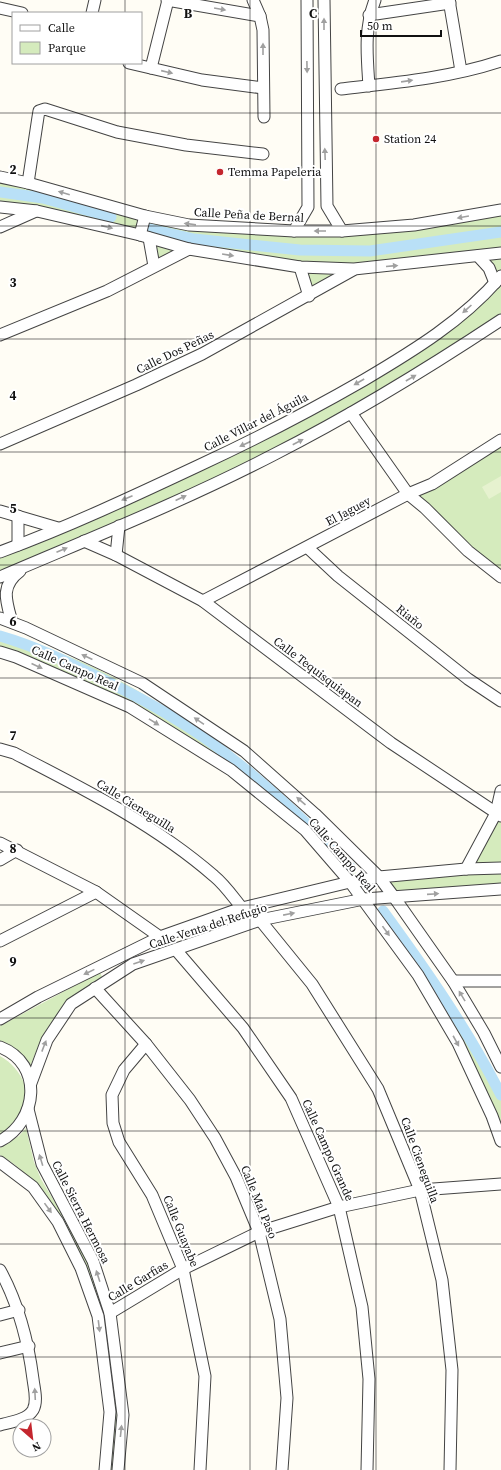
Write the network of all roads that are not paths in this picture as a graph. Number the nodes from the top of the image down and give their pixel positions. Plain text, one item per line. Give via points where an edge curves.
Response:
1 (95, 0) edge
2 (168, 0) edge
3 (253, 0) edge
4 (306, 0) edge
5 (324, 0) edge
6 (375, 0) edge
7 (450, 2) edge
8 (0, 8) edge
9 (18, 12) edge
10 (92, 12) edge
11 (369, 15) junction
12 (260, 16) junction
13 (501, 61) edge
14 (133, 64) edge
15 (151, 68) junction
16 (461, 71) junction
17 (369, 86) junction
18 (263, 88) junction
19 (341, 89) dead end
20 (308, 116) junction
21 (264, 117) dead end
22 (324, 118) junction
23 (263, 154) dead end
24 (0, 177) edge
25 (28, 183) junction
26 (0, 207) edge
27 (501, 210) edge
28 (37, 211) junction
29 (145, 216) junction
30 (0, 227) edge
31 (294, 231) junction
32 (342, 231) junction
33 (144, 236) junction
34 (189, 249) junction
35 (501, 253) edge
36 (478, 256) junction
37 (154, 266) junction
38 (300, 267) junction
39 (354, 269) junction
40 (498, 279) edge
41 (309, 296) junction
42 (501, 320) edge
43 (0, 335) edge
44 (351, 413) junction
45 (501, 440) edge
46 (0, 444) edge
47 (408, 494) junction
48 (0, 511) edge
49 (18, 516) junction
50 (119, 526) junction
51 (58, 528) junction
52 (84, 541) junction
53 (18, 545) junction
54 (308, 548) junction
55 (0, 552) edge
56 (116, 555) junction
57 (26, 566) junction
58 (0, 577) edge
59 (501, 577) edge
60 (203, 601) junction
61 (0, 618) edge
62 (12, 622) junction
63 (0, 652) edge
64 (501, 701) edge
65 (0, 749) edge
66 (501, 791) edge
67 (498, 814) edge
68 (0, 843) edge
69 (17, 850) junction
70 (0, 860) edge
71 (501, 868) edge
72 (466, 869) junction
73 (379, 877) junction
74 (350, 882) junction
75 (501, 889) edge
76 (96, 892) junction
77 (394, 897) junction
78 (364, 899) junction
79 (242, 908) junction
80 (260, 920) junction
81 (160, 937) junction
82 (0, 941) edge
83 (176, 950) junction
84 (453, 981) junction
85 (501, 981) edge
86 (95, 988) junction
87 (0, 1019) edge
88 (146, 1044) junction
89 (0, 1047) edge
90 (501, 1068) edge
91 (31, 1083) junction
92 (28, 1109) junction
93 (0, 1141) edge
94 (501, 1141) edge
95 (0, 1162) edge
96 (501, 1184) edge
97 (420, 1190) junction
98 (339, 1207) junction
99 (259, 1232) junction
100 (184, 1269) junction
101 (0, 1270) edge
102 (19, 1310) junction
103 (110, 1313) junction
104 (0, 1315) edge
105 (29, 1346) junction
106 (0, 1353) edge
107 (0, 1425) edge
108 (281, 1469) edge
109 (106, 1470) edge
110 (118, 1470) edge
111 (200, 1470) edge
112 (367, 1470) edge
113 (450, 1470) edge

1 - 10 street
2 -> 12 street
2 - 15 street
3 - 12 street
4 -> 20 street
22 -> 5 street
6 - 11 street
7 - 11 street
7 - 16 street
8 - 9 street
11 - 17 street
18 -> 12 street via 263,30
13 - 16 street
14 - 15 street
15 -> 18 street via 202,80
17 -> 16 street
17 - 19 street
18 - 21 street
20 - 22 street
20 - 31 street via 308,207
32 -> 22 street via 326,206
23 - 25 street via 186,145 117,132 44,109 38,117
24 - 25 street, Calle Peña de Bernal
29 -> 25 street, Calle Peña de Bernal
26 - 28 street
27 -> 32 street, Calle Peña de Bernal via 414,225
28 - 30 street
28 -> 33 street
31 -> 29 street, Calle Peña de Bernal via 189,225
29 - 33 street
32 -> 31 street, Calle Peña de Bernal
33 - 34 street
33 - 37 street
34 - 37 street
34 -> 38 street
35 - 36 street
39 -> 36 street
36 - 40 street
37 - 43 street via 100,294
38 - 39 street
38 - 41 street
39 - 41 street, Calle Dos Peñas
40 -> 51 street, Calle Villar del Águila via 458,316 409,353 324,402 262,436
41 - 46 street, Calle Dos Peñas via 202,354
44 -> 42 street via 421,372
44 - 47 street
50 -> 44 street via 272,456
45 - 47 street, El Jaguey via 432,484
47 - 54 street, El Jaguey
47 - 59 street via 468,551
48 - 49 street
49 - 51 street
49 - 53 street
50 - 52 street
50 - 56 street
51 - 53 street, Calle Villar del Águila
52 - 56 street, Calle Tequisquiapan
57 -> 52 street
53 - 55 street, Calle Villar del Águila
54 - 60 street, El Jaguey
54 - 64 street, Riaño via 338,576 449,665
56 - 60 street, Calle Tequisquiapan
57 - 58 street
57 - 62 street via 12,577 5,593
60 - 67 street, Calle Tequisquiapan via 391,743
61 - 62 street, Calle Campo Real
73 -> 62 street, Calle Campo Real via 315,814 244,751 142,683
63 -> 74 street, Calle Campo Real via 130,707 231,770 305,830
65 - 79 street, Calle Cieneguilla via 14,753 108,801 161,834 215,876
66 - 67 street
67 - 72 street
68 - 69 street
69 - 70 street
69 - 76 street
71 - 72 street, Calle Venta del Refugio
72 - 73 street, Calle Venta del Refugio
73 - 74 street, Calle Venta del Refugio
73 - 77 street, Calle Campo Real
74 - 78 street, Calle Campo Real
74 - 79 street, Calle Venta del Refugio
77 -> 75 street, Calle Venta del Refugio
76 - 81 street
76 - 82 street
77 - 78 street, Calle Venta del Refugio
77 - 84 street, Calle Campo Real
80 -> 78 street, Calle Venta del Refugio
78 -> 94 street, Calle Campo Real via 418,975 458,1043
79 - 81 street, Calle Venta del Refugio
80 - 83 street, Calle Venta del Refugio
80 - 97 street, Calle Cieneguilla via 312,984 378,1089
81 -> 87 street, Calle Venta del Refugio via 38,997
86 -> 83 street, Calle Venta del Refugio via 133,964
83 - 98 street, Calle Campo Grande via 243,1028 291,1098
84 - 85 street
90 -> 84 street, Calle Campo Real via 484,1033
86 - 88 street, Calle Mal Paso
91 -> 86 street, Calle Venta del Refugio via 47,1040 72,1004
88 - 99 street, Calle Mal Paso via 190,1100 215,1138 236,1177
88 - 100 street, Calle Guayabe via 124,1070 112,1095 113,1123 119,1142 152,1195
89 - 91 street via 8,1050 23,1064
91 - 92 street via 31,1103
92 - 93 street via 23,1122
103 -> 92 street, Calle Sierra Hermosa via 93,1261 42,1164
95 -> 109 street, Calle Sierra Hermosa via 33,1187 58,1222 81,1268 98,1316 110,1412
96 - 97 street, Calle Garfias
97 - 98 street, Calle Garfias
97 - 113 street, Calle Cieneguilla via 442,1280 451,1355
98 - 99 street, Calle Garfias
98 - 112 street, Calle Campo Grande via 362,1307 369,1379
99 - 100 street, Calle Garfias
99 - 108 street, Calle Mal Paso via 280,1319 287,1398
100 - 103 street, Calle Garfias
100 - 111 street, Calle Guayabe via 205,1376
101 - 102 street
102 - 104 street
102 - 105 street
110 -> 103 street, Calle Sierra Hermosa via 123,1415
105 - 106 street
107 -> 105 street via 24,1418 33,1409 36,1398

